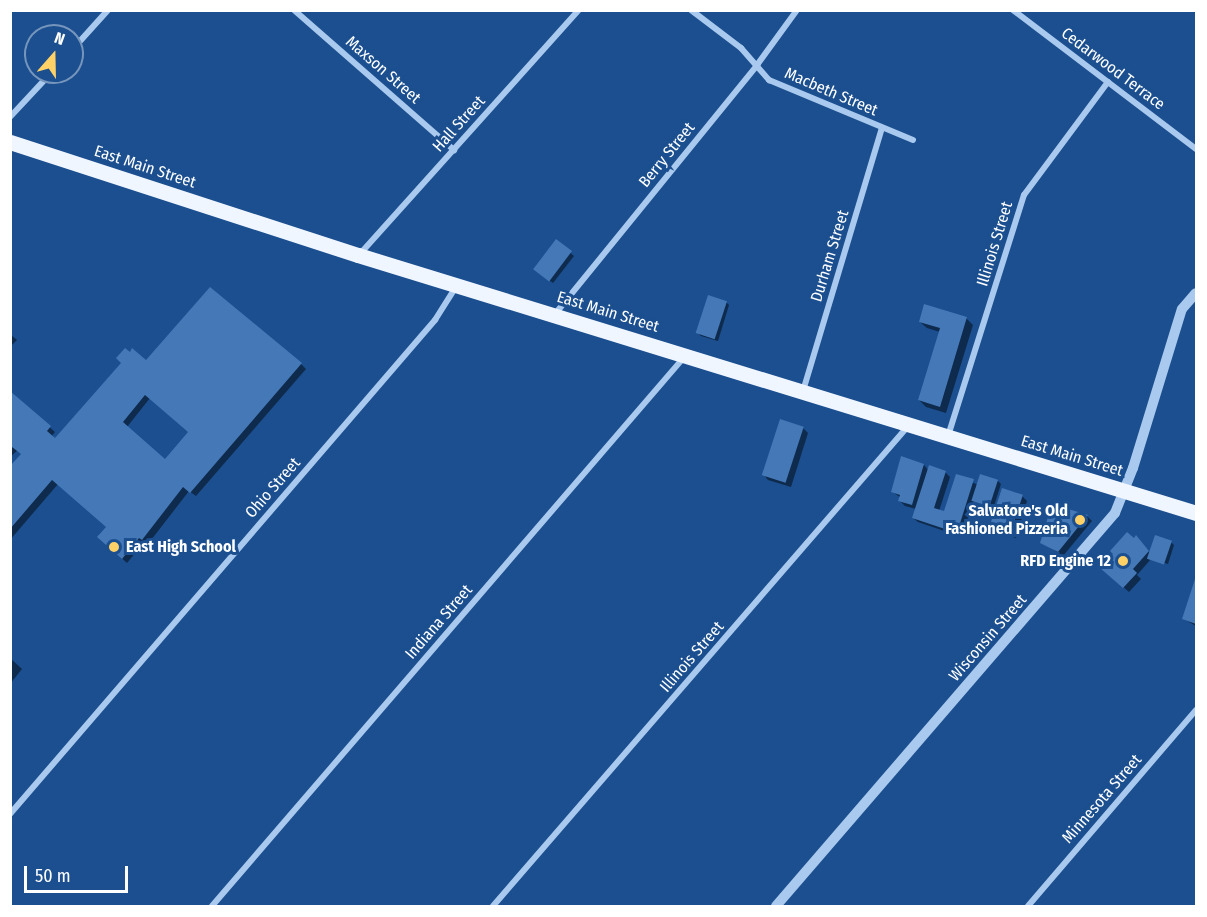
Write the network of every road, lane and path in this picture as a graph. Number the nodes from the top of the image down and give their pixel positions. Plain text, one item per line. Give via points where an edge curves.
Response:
1 (108, 10) edge
2 (294, 10) edge
3 (579, 10) edge
4 (691, 10) edge
5 (797, 10) edge
6 (1013, 10) edge
7 (84, 37) edge
8 (757, 66) junction
9 (1108, 81) junction
10 (41, 84) edge
11 (10, 117) edge
12 (882, 128) junction
13 (913, 140) dead end
14 (10, 142) edge
15 (1197, 149) edge
16 (454, 150) junction
17 (358, 255) junction
18 (457, 285) junction
19 (1197, 293) edge
20 (555, 314) junction
21 (686, 355) junction
22 (803, 391) junction
23 (909, 424) junction
24 (948, 436) junction
25 (1125, 491) junction
26 (1197, 513) edge
27 (1197, 710) edge
28 (10, 814) edge
29 (212, 906) edge
30 (493, 906) edge
31 (777, 906) edge
32 (1028, 906) edge

1 - 7 street
2 - 16 street, Maxson Street
3 - 16 street, Hall Street
4 - 8 street, Macbeth Street via 741,48
5 - 8 street, Berry Street
6 - 9 street, Cedarwood Terrace
8 - 12 street, Macbeth Street via 777,84
8 - 20 street, Berry Street
9 - 15 street, Cedarwood Terrace
9 - 24 street, Illinois Street via 1024,195
10 - 11 street
12 - 13 street, Macbeth Street
12 - 22 street, Durham Street
14 - 17 main road, East Main Street
16 - 17 street, Hall Street
17 - 18 main road, East Main Street
18 - 20 main road, East Main Street
18 - 28 street, Ohio Street via 435,320
19 - 25 street, Wisconsin Street via 1182,309
20 - 21 main road, East Main Street
21 - 22 main road, East Main Street
21 - 29 street, Indiana Street
22 - 23 main road, East Main Street
23 - 24 main road, East Main Street
23 - 30 street, Illinois Street
24 - 25 main road, East Main Street
25 - 26 main road, East Main Street
25 - 31 street, Wisconsin Street via 1115,513
27 - 32 street, Minnesota Street

